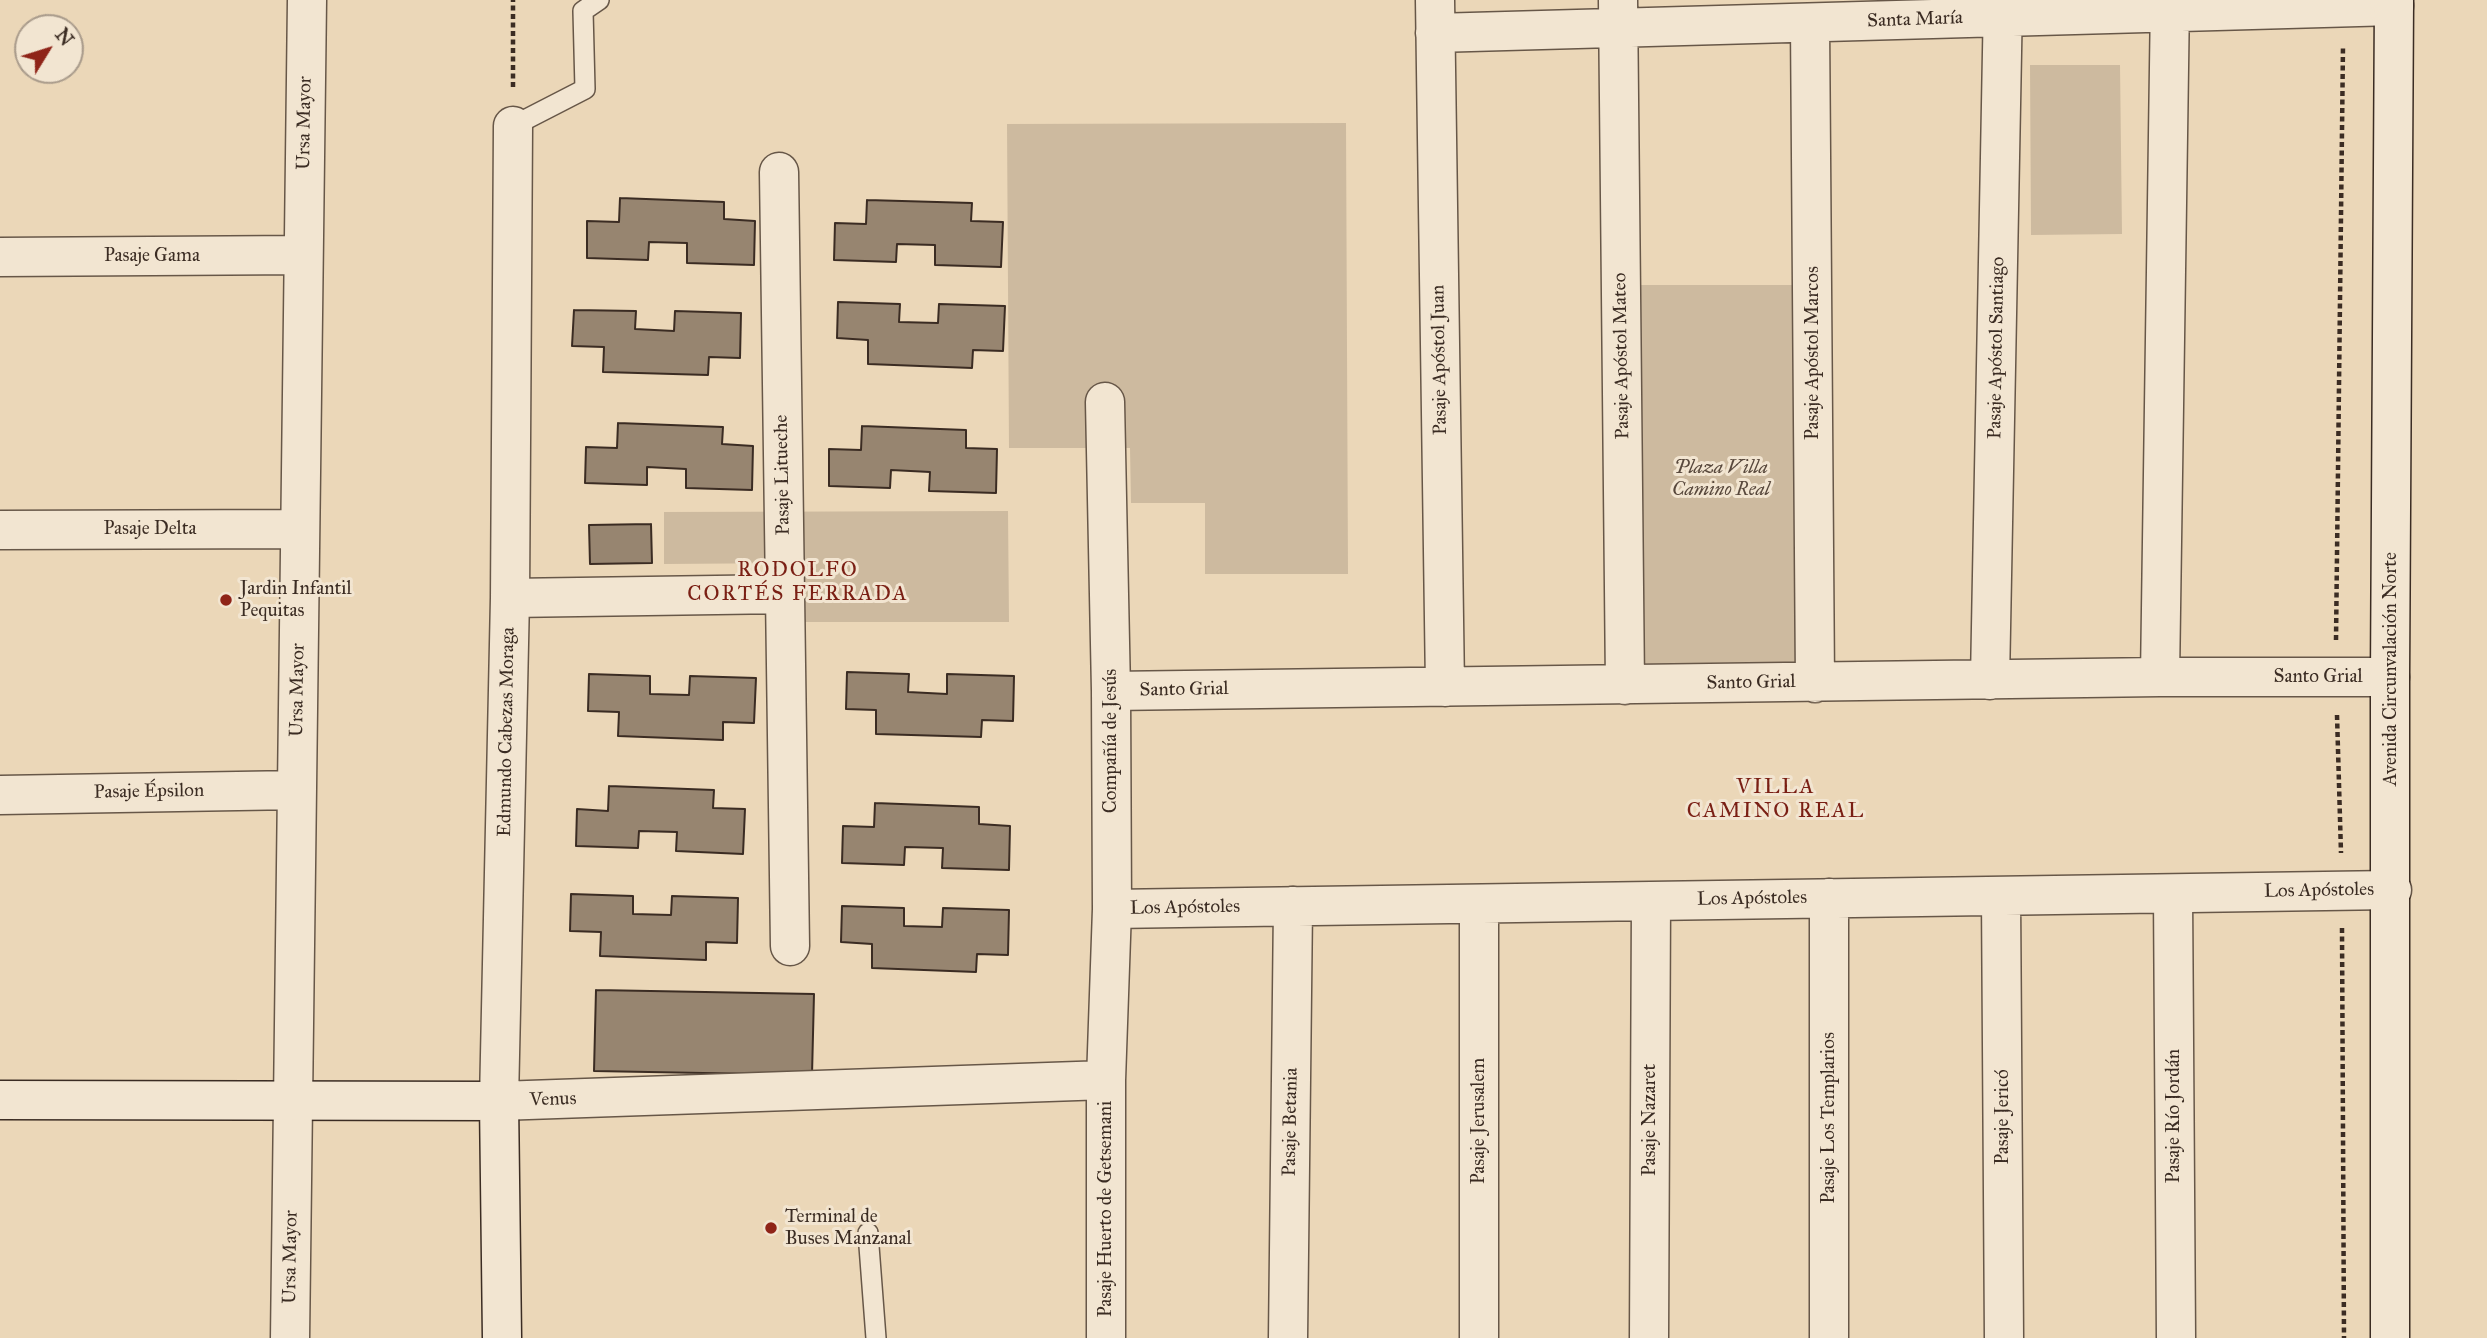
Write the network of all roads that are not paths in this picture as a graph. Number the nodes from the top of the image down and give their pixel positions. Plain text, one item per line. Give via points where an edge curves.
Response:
1 (307, 0) edge
2 (599, 0) edge
3 (2394, 3) edge
4 (2170, 6) edge
5 (2004, 9) edge
6 (1619, 14) edge
7 (1800, 15) edge
8 (1435, 17) edge
9 (513, 126) joint
10 (779, 172) dead end
11 (303, 255) junction
12 (0, 257) edge
13 (1105, 402) dead end
14 (300, 528) junction
15 (0, 530) edge
16 (785, 594) junction
17 (510, 598) junction
18 (2160, 677) junction
19 (2390, 677) junction
20 (1990, 680) junction
21 (1815, 683) junction
22 (1625, 685) junction
23 (1445, 687) junction
24 (1111, 691) junction
25 (297, 790) junction
26 (0, 795) edge
27 (2392, 890) junction
28 (2173, 894) junction
29 (2001, 896) junction
30 (1829, 898) junction
31 (1651, 901) junction
32 (1479, 904) junction
33 (1293, 906) junction
34 (1112, 909) junction
35 (790, 946) dead end
36 (1106, 1080) junction
37 (0, 1100) edge
38 (293, 1101) junction
39 (499, 1101) junction
40 (868, 1233) dead end
41 (290, 1338) edge
42 (502, 1338) edge
43 (876, 1338) edge
44 (1106, 1338) edge
45 (1288, 1338) edge
46 (1479, 1338) edge
47 (1649, 1338) edge
48 (1829, 1338) edge
49 (2004, 1338) edge
50 (2176, 1338) edge
51 (2390, 1338) edge

1 - 11 street, Ursa Mayor
2 - 9 lane via 583,11 585,89
3 - 4 street, Santa María
3 - 19 street, Avenida Circunvalación Norte
4 - 5 street, Santa María
4 - 18 street
5 - 7 street, Santa María
5 - 20 street, Pasaje Apóstol Santiago
6 - 7 street, Santa María
6 - 8 street, Santa María
6 - 22 street, Pasaje Apóstol Mateo
7 - 21 street, Pasaje Apóstol Marcos
8 - 23 street, Pasaje Apóstol Juan
9 - 17 street, Edmundo Cabezas Moraga
10 - 16 street, Pasaje Litueche
11 - 12 street, Pasaje Gama
11 - 14 street, Ursa Mayor
13 - 24 street, Compañía de Jesús
14 - 15 street, Pasaje Delta
14 - 25 street, Ursa Mayor
16 - 17 street
16 - 35 street, Pasaje Litueche
17 - 39 street, Edmundo Cabezas Moraga
18 - 19 street, Santo Grial
18 - 20 street, Santo Grial
19 - 27 street, Avenida Circunvalación Norte
20 - 21 street, Santo Grial
21 - 22 street, Santo Grial
22 - 23 street, Santo Grial
23 - 24 street, Santo Grial
24 - 34 street, Compañía de Jesús
25 - 26 street, Pasaje Épsilon
25 - 38 street, Ursa Mayor
27 - 28 street, Los Apóstoles
27 - 51 street, Avenida Circunvalación Norte
28 - 29 street, Los Apóstoles
28 - 50 street, Pasaje Río Jordán
29 - 30 street, Los Apóstoles
29 - 49 street, Pasaje Jericó
30 - 31 street, Los Apóstoles
30 - 48 street, Pasaje Los Templarios
31 - 32 street, Los Apóstoles
31 - 47 street, Pasaje Nazaret
32 - 33 street, Los Apóstoles
32 - 46 street, Pasaje Jerusalem
33 - 34 street, Los Apóstoles
33 - 45 street, Pasaje Betania
34 - 36 street, Compañía de Jesús
36 - 39 street, Venus
36 - 44 street, Pasaje Huerto de Getsemani
37 - 38 street, Venus
38 - 39 street, Venus
38 - 41 street, Ursa Mayor
39 - 42 street, Edmundo Cabezas Moraga
40 - 43 lane

